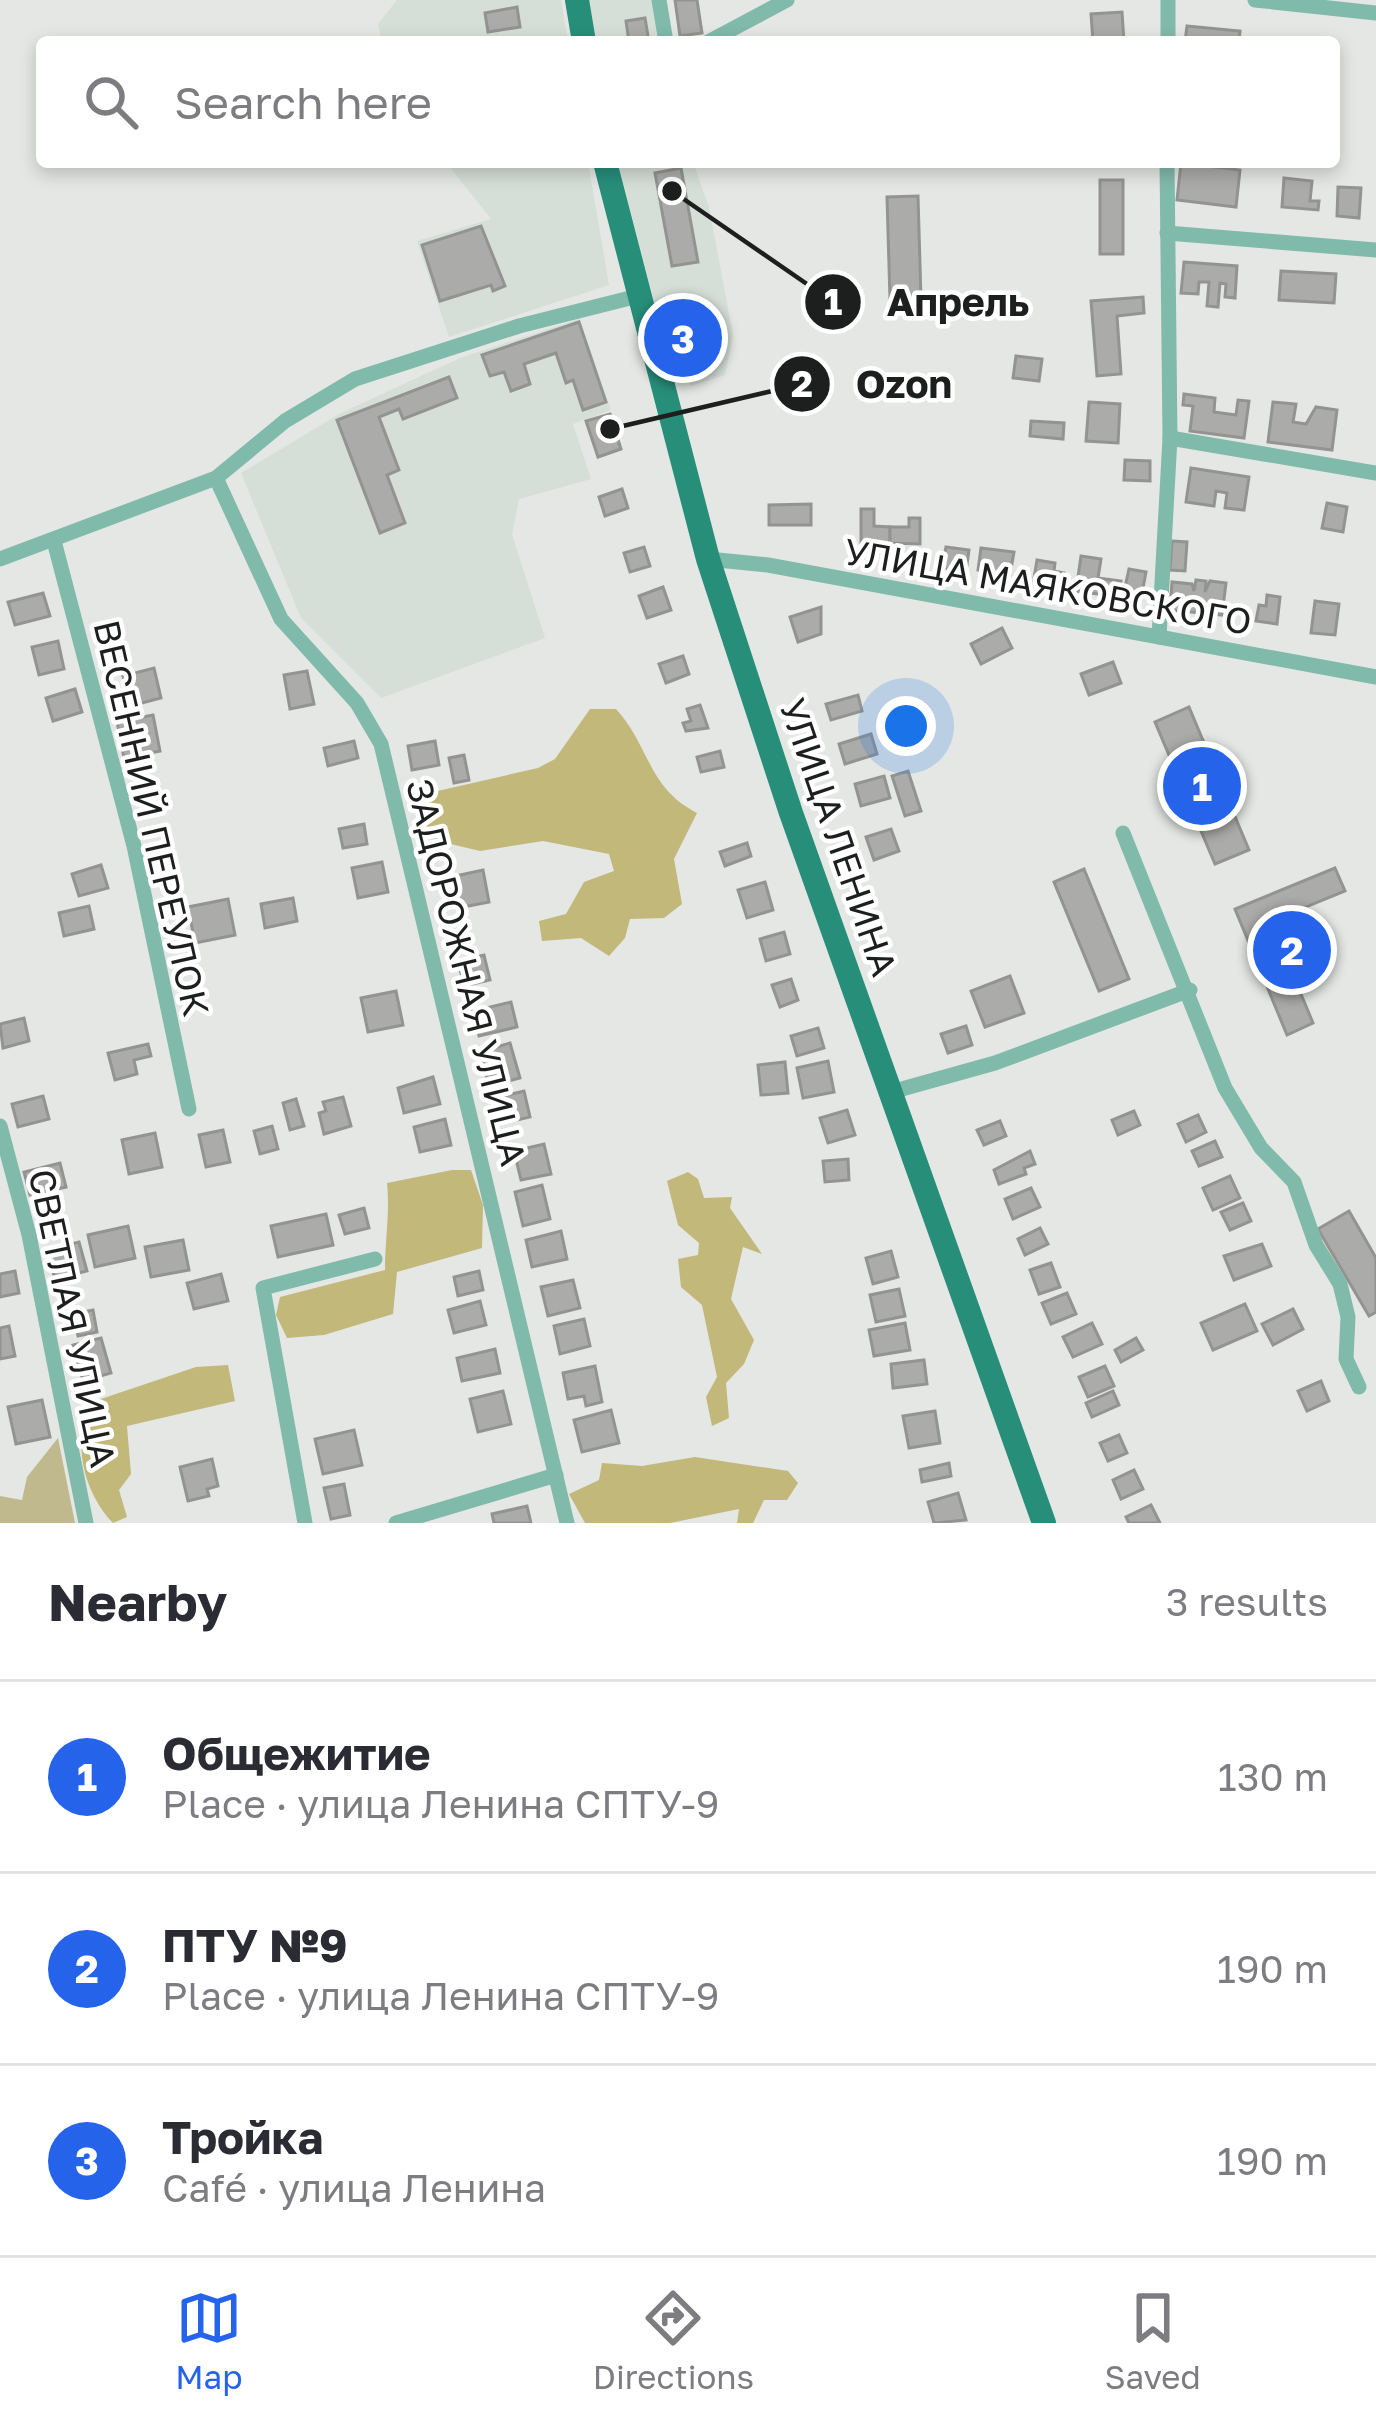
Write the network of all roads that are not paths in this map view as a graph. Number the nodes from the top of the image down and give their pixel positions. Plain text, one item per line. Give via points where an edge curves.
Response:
1 (577, 0) edge
2 (659, 0) edge
3 (787, 0) edge
4 (1168, 0) edge
5 (1256, 0) edge
6 (1376, 13) edge
7 (583, 36) edge
8 (665, 36) edge
9 (719, 36) edge
10 (1168, 36) edge
11 (606, 168) edge
12 (1167, 168) edge
13 (1166, 232) junction
14 (1376, 250) edge
15 (638, 296) junction
16 (1170, 439) junction
17 (1376, 473) edge
18 (216, 478) junction
19 (54, 541) junction
20 (0, 559) edge
21 (708, 559) junction
22 (1159, 637) junction
23 (1376, 677) edge
24 (1123, 833) dead end
25 (1190, 990) junction
26 (891, 1092) junction
27 (189, 1109) dead end
28 (0, 1126) edge
29 (375, 1259) dead end
30 (1359, 1387) dead end
31 (556, 1475) junction
32 (86, 1523) edge
33 (304, 1523) edge
34 (396, 1523) edge
35 (568, 1523) edge
36 (1044, 1523) edge

1 - 7 main road
2 - 8 street
3 - 9 street
4 - 10 street
5 - 6 street
11 - 15 main road, УЛИЦА ЛЕНИНА
12 - 13 street
13 - 14 street
13 - 16 street
15 - 18 street via 355,379
15 - 21 main road, УЛИЦА ЛЕНИНА
16 - 17 street
16 - 22 street
18 - 19 street
18 - 31 street, ЗАДОРОЖНАЯ УЛИЦА via 281,619 357,703 381,745
19 - 20 street
19 - 27 street, ВЕСЕННИЙ ПЕРЕУЛОК via 134,846
21 - 22 street, УЛИЦА МАЯКОВСКОГО
21 - 26 main road, УЛИЦА ЛЕНИНА
22 - 23 street, УЛИЦА МАЯКОВСКОГО
24 - 25 street
25 - 26 street via 995,1063
25 - 30 street via 1225,1088 1261,1148 1294,1182 1340,1284 1346,1359
26 - 36 main road, УЛИЦА ЛЕНИНА
28 - 32 street, СВЕТЛАЯ УЛИЦА
29 - 33 street via 263,1288
31 - 34 street
31 - 35 street, ЗАДОРОЖНАЯ УЛИЦА

